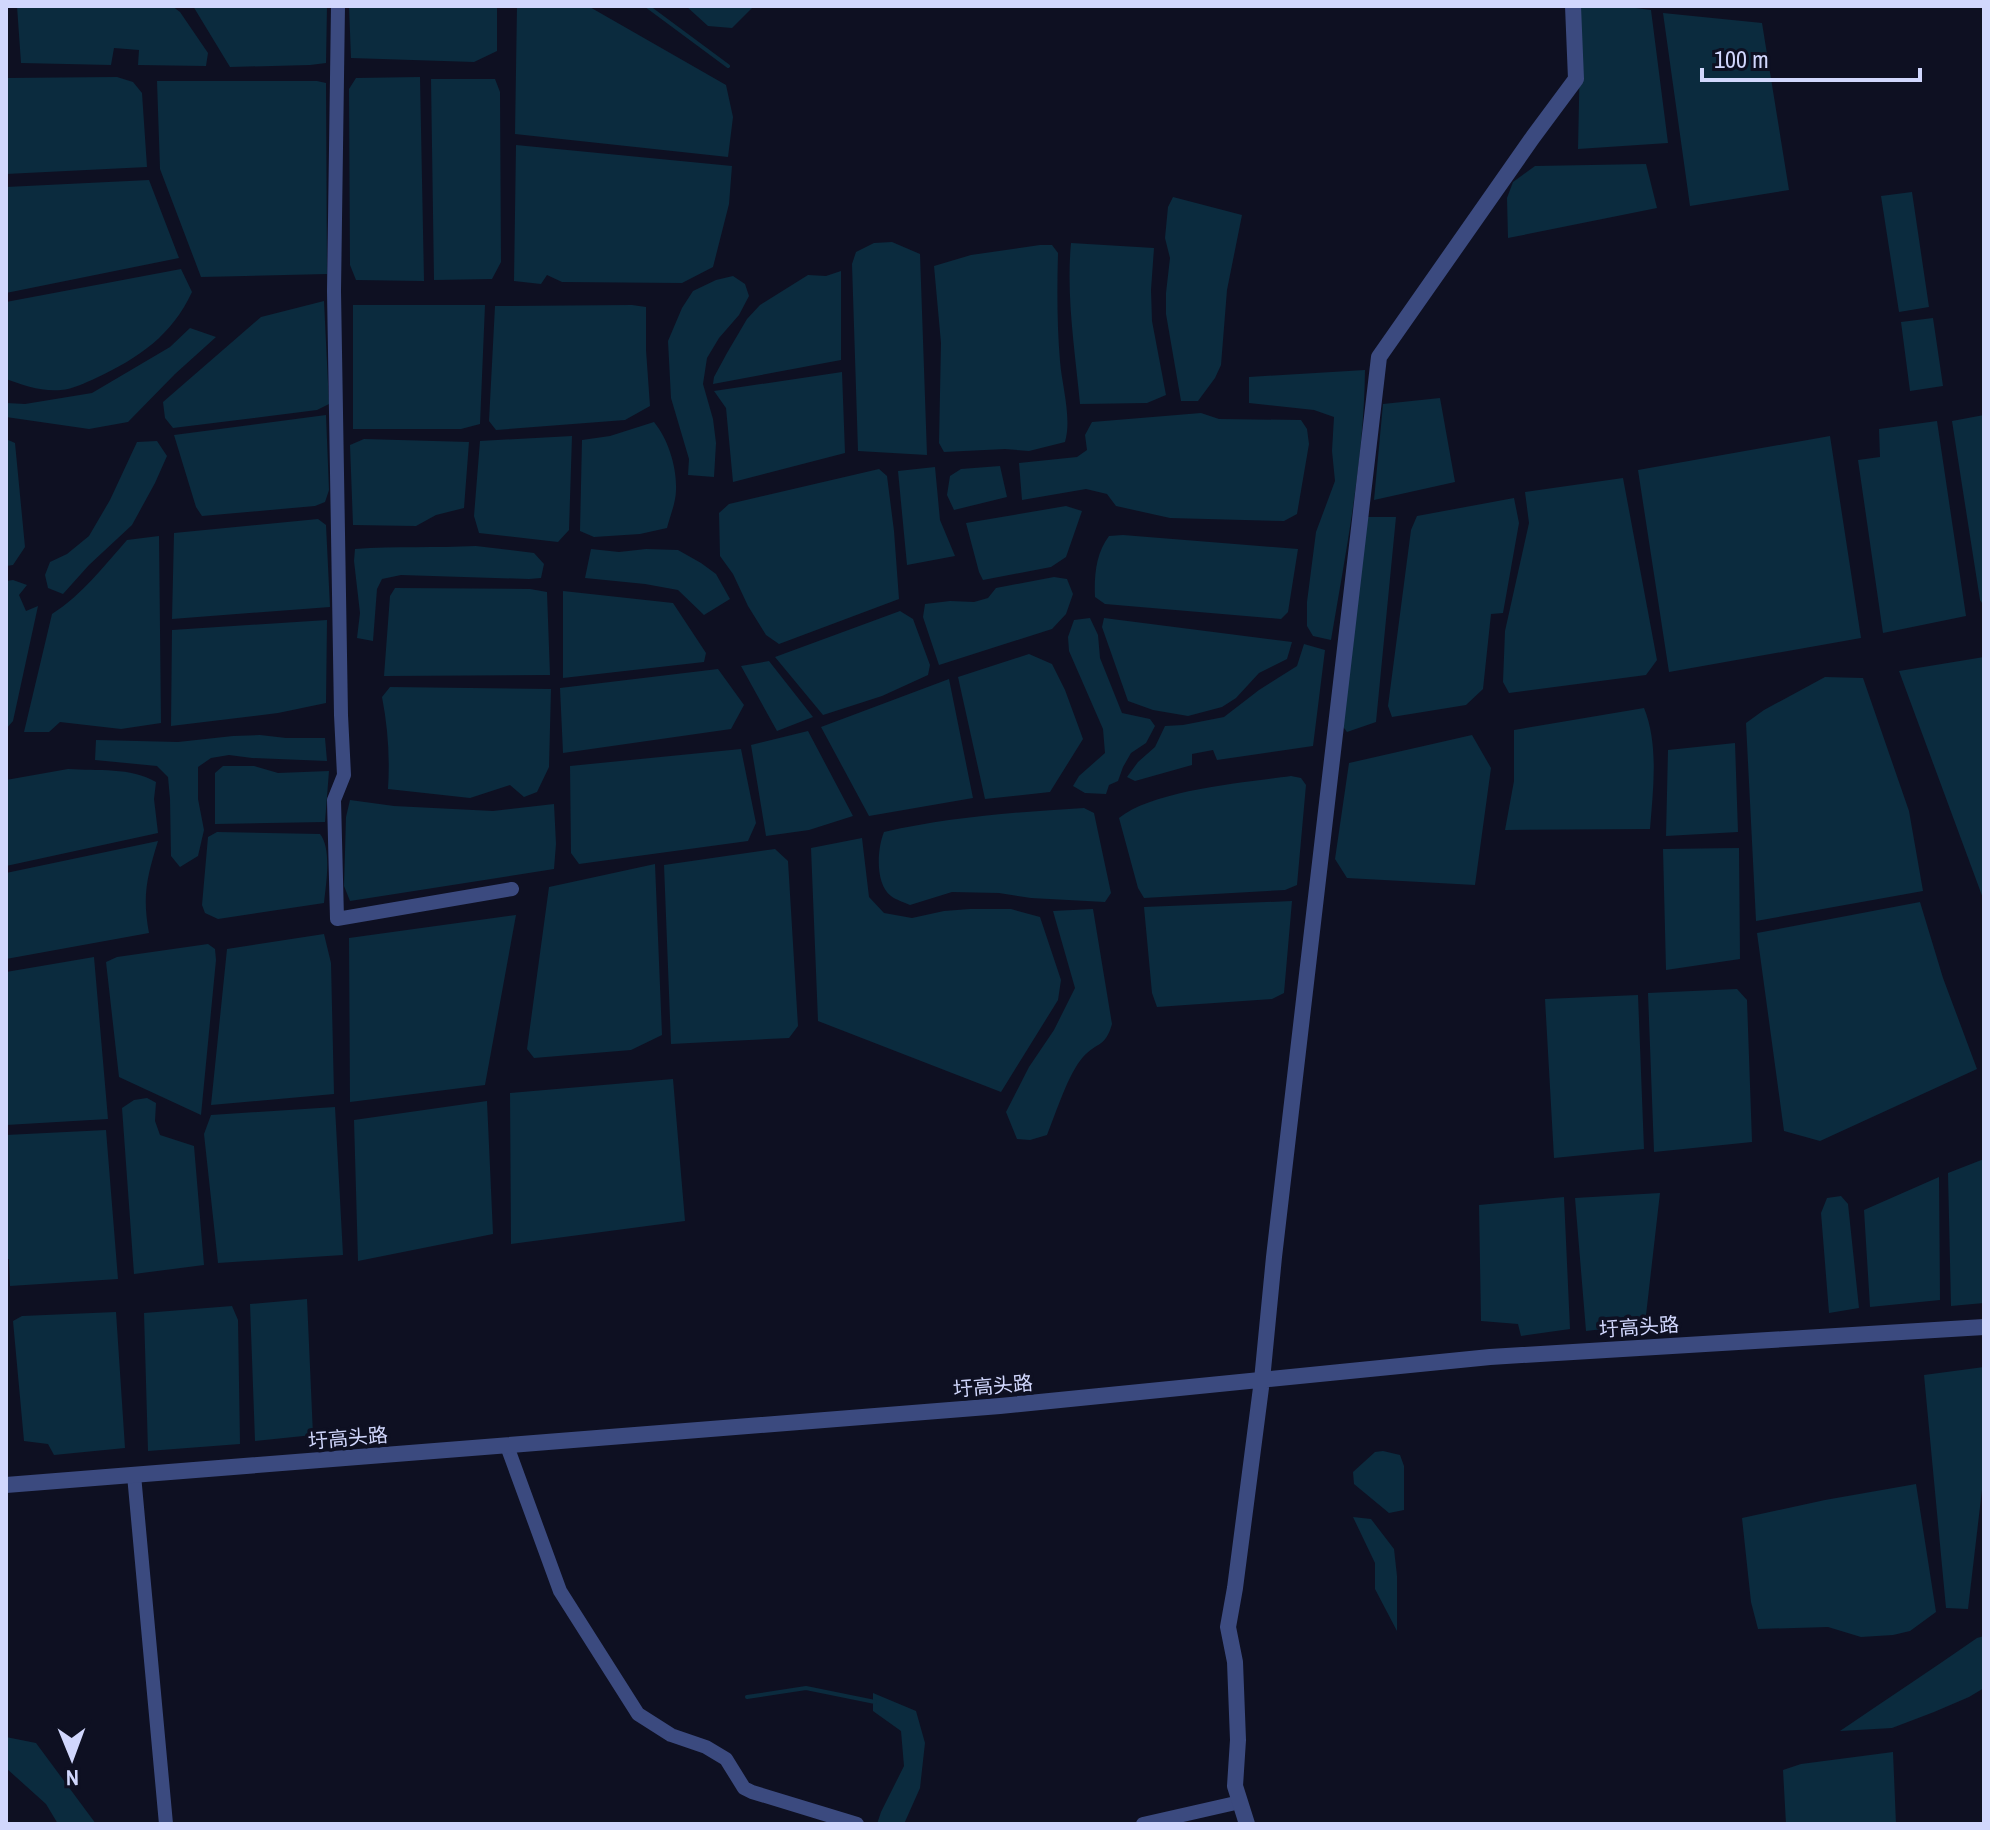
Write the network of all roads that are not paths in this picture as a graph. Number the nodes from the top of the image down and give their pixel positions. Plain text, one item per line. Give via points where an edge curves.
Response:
1 (338, 6) edge
2 (1573, 6) edge
3 (512, 889) dead end
4 (1984, 1327) edge
5 (1262, 1380) junction
6 (507, 1446) junction
7 (134, 1475) junction
8 (6, 1485) edge
9 (1240, 1802) junction
10 (1150, 1823) edge
11 (166, 1824) edge
12 (857, 1824) edge
13 (1247, 1824) edge

1 - 3 street via 334,291 344,775 334,800 337,919
2 - 5 street via 1576,79 1379,357
4 - 5 street, 圩高头路 via 1490,1357
5 - 6 street, 圩高头路
5 - 9 street via 1228,1627 1235,1662 1235,1786
6 - 7 street, 圩高头路
6 - 12 street via 560,1591 638,1714 726,1759 744,1788
7 - 8 street, 圩高头路
7 - 11 street
9 - 10 street
9 - 13 street

